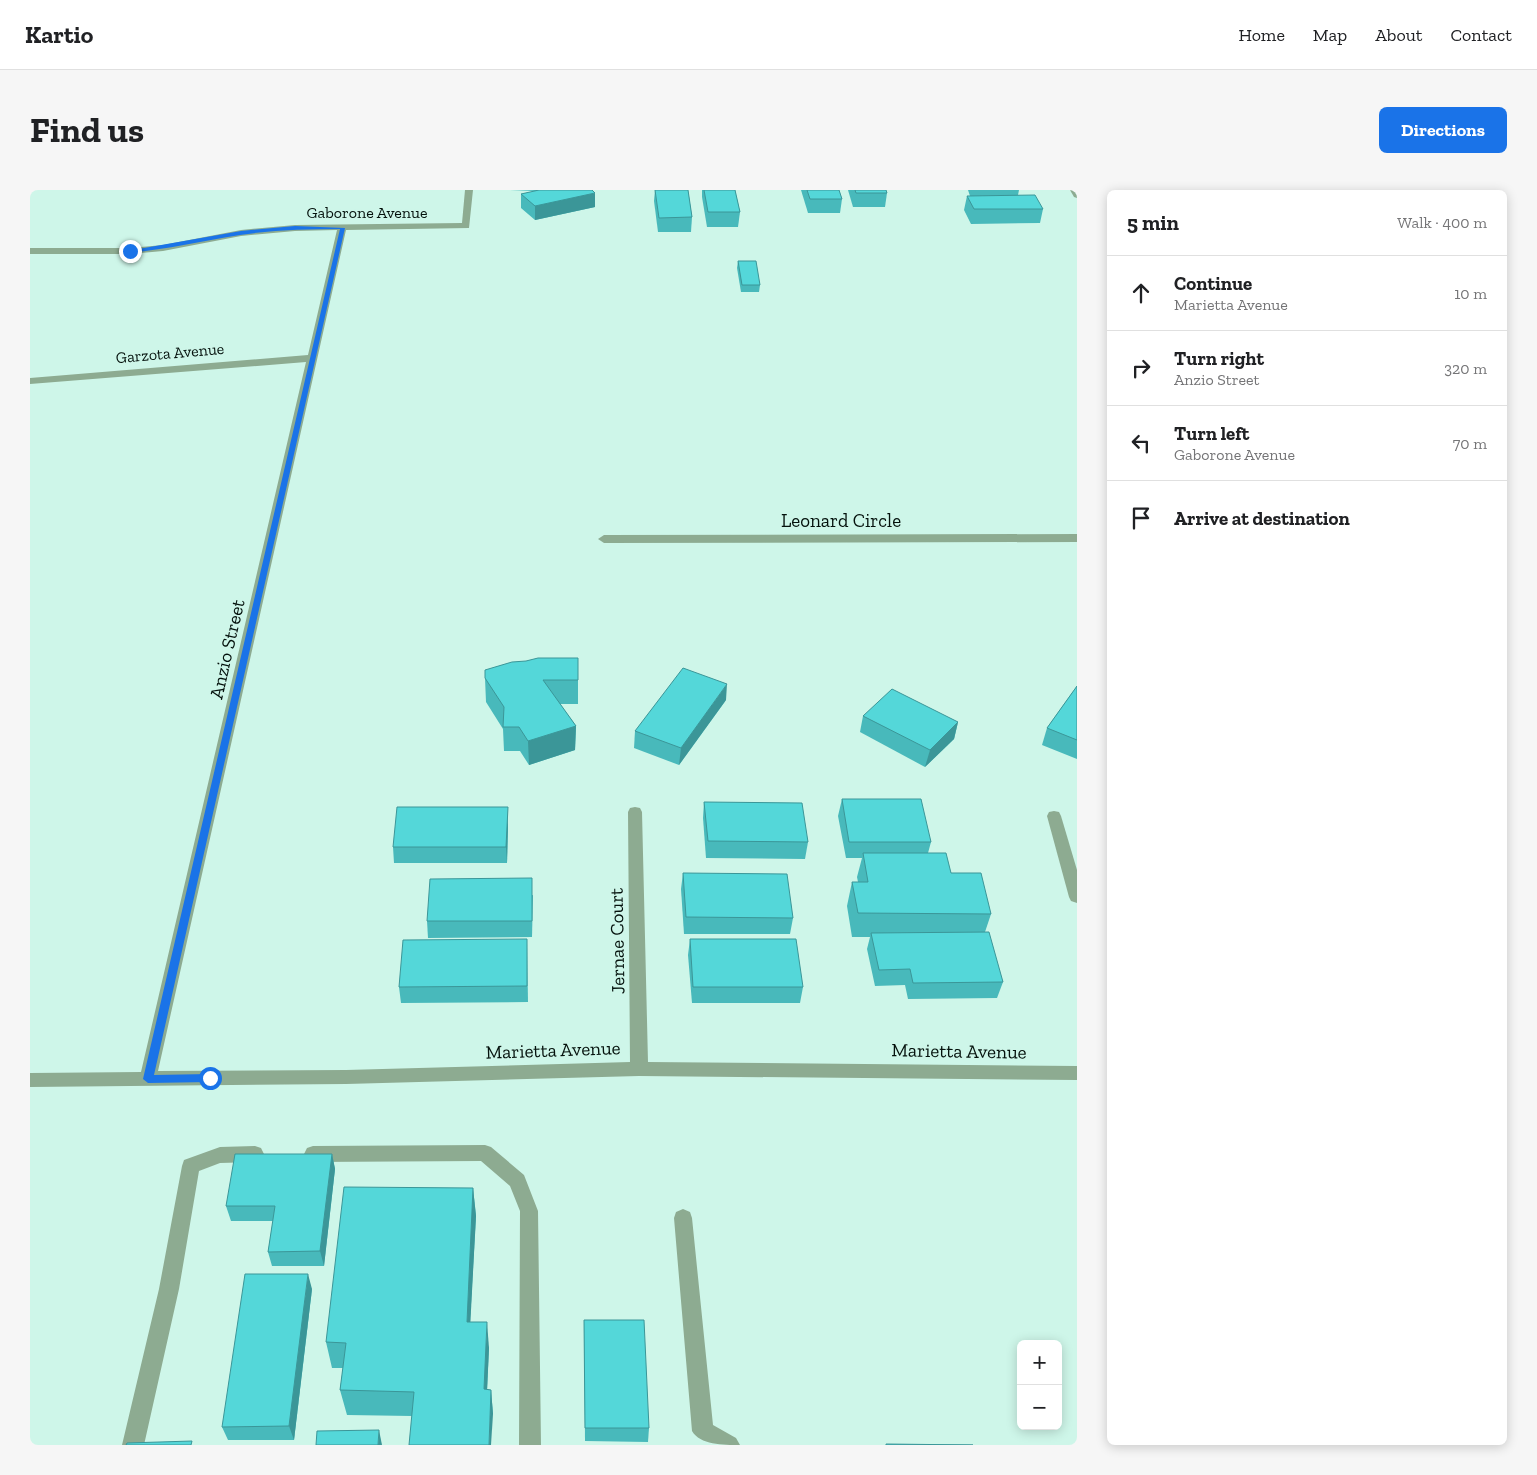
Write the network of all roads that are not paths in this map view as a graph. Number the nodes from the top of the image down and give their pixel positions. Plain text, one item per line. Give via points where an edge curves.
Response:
1 (469, 190) edge
2 (1074, 190) edge
3 (1077, 195) edge
4 (342, 228) junction
5 (30, 251) edge
6 (313, 358) junction
7 (30, 381) edge
8 (1077, 538) edge
9 (604, 539) dead end
10 (635, 812) dead end
11 (1054, 816) dead end
12 (1077, 897) edge
13 (639, 1069) junction
14 (1077, 1073) edge
15 (148, 1079) junction
16 (30, 1080) edge
17 (269, 1154) edge
18 (299, 1154) edge
19 (683, 1218) dead end
20 (133, 1445) edge
21 (530, 1445) edge
22 (729, 1445) edge

1 - 4 street, Gaborone Avenue via 466,226
2 - 3 street
4 - 5 street, Gaborone Avenue via 241,233 130,251
4 - 6 street, Anzio Street
6 - 7 street, Garzota Avenue
6 - 15 street, Anzio Street
8 - 9 street, Leonard Circle
10 - 13 street, Jernae Court
11 - 12 street
13 - 14 street, Marietta Avenue
13 - 15 street, Marietta Avenue
15 - 16 street, Marietta Avenue
17 - 20 street via 220,1155 191,1166 169,1290
18 - 21 street via 485,1153 517,1181 529,1210
19 - 22 street via 703,1431

